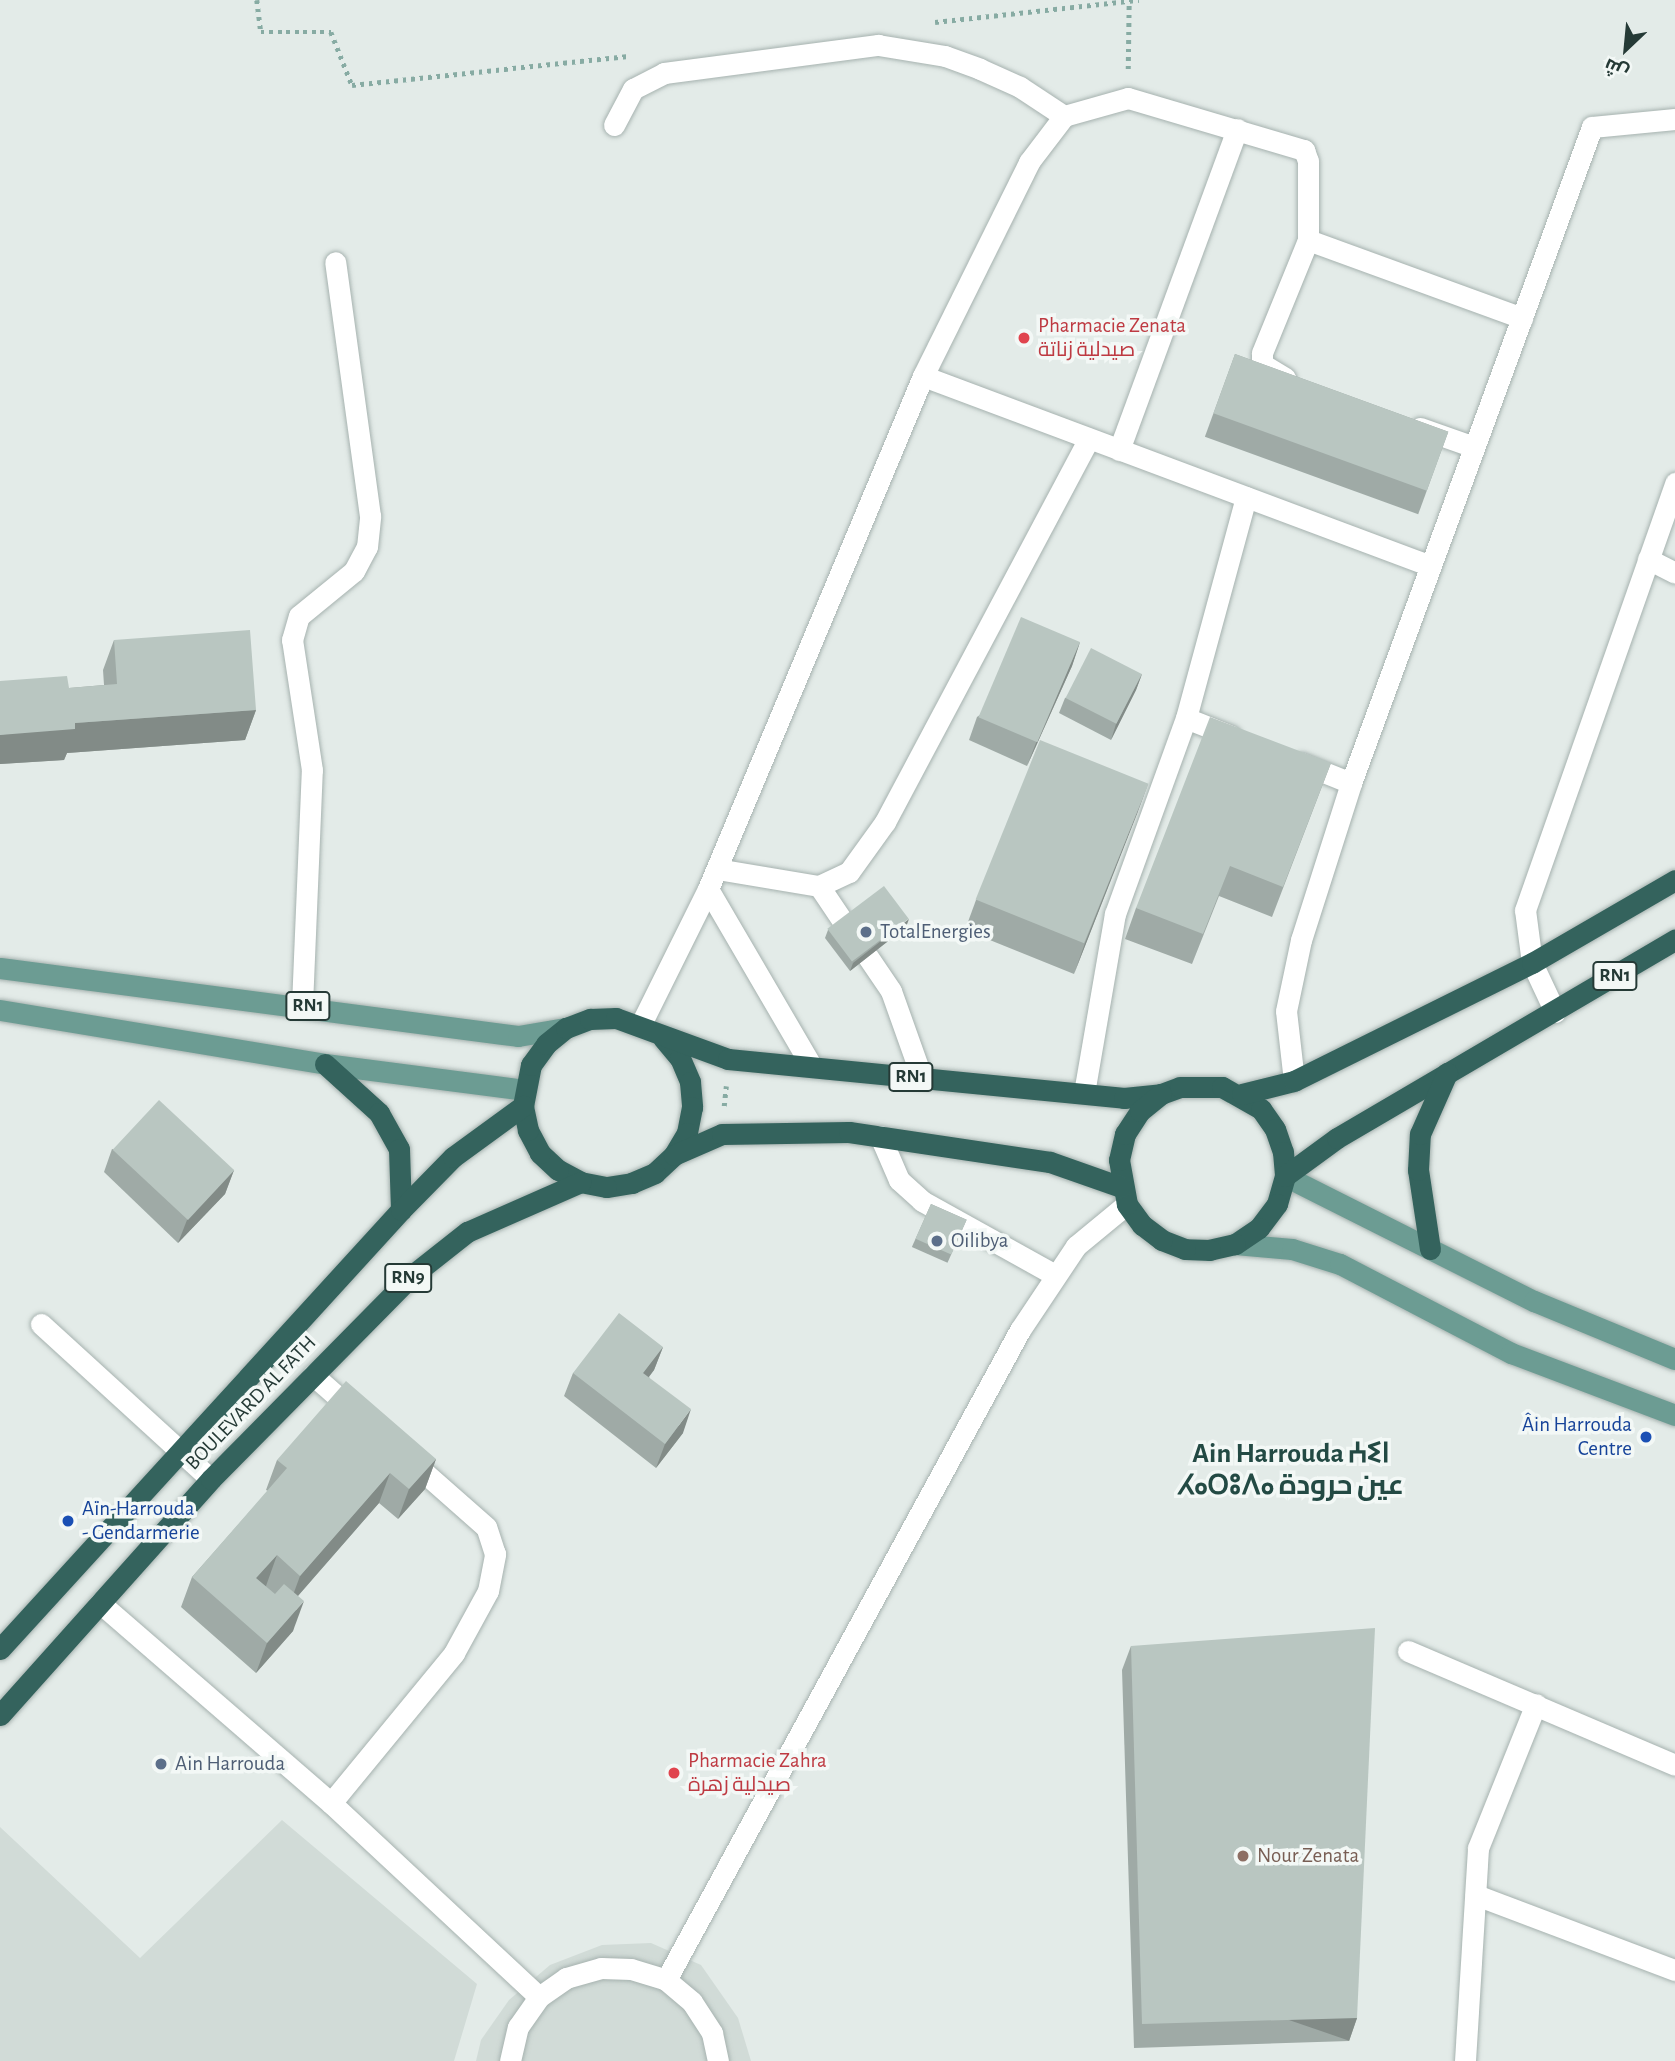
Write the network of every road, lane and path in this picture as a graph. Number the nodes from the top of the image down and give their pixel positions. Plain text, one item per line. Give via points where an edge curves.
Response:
1 (257, 0) edge
2 (1129, 1) edge
3 (331, 32) dead end
4 (1128, 98) junction
5 (1064, 116) junction
6 (1675, 119) edge
7 (614, 125) dead end
8 (1237, 129) junction
9 (1308, 240) junction
10 (335, 262) dead end
11 (1522, 318) junction
12 (923, 376) junction
13 (1306, 388) edge
14 (1396, 420) edge
15 (1089, 439) junction
16 (1474, 447) junction
17 (1119, 450) junction
18 (1675, 483) edge
19 (1246, 497) junction
20 (1648, 559) junction
21 (1431, 566) junction
22 (1675, 573) edge
23 (1186, 718) junction
24 (1249, 743) edge
25 (1275, 753) edge
26 (1351, 783) junction
27 (717, 869) junction
28 (1675, 880) edge
29 (819, 887) junction
30 (708, 889) junction
31 (844, 923) edge
32 (1675, 940) edge
33 (868, 957) edge
34 (1532, 963) junction
35 (0, 968) edge
36 (302, 1005) junction
37 (0, 1010) edge
38 (1555, 1012) junction
39 (641, 1024) junction
40 (566, 1028) junction
41 (663, 1038) junction
42 (728, 1059) junction
43 (325, 1064) junction
44 (812, 1067) junction
45 (1447, 1073) junction
46 (922, 1078) junction
47 (1294, 1081) junction
48 (1084, 1093) junction
49 (1161, 1094) junction
50 (1242, 1094) junction
51 (523, 1098) junction
52 (722, 1134) junction
53 (880, 1136) junction
54 (674, 1155) junction
55 (1285, 1176) junction
56 (581, 1182) junction
57 (1124, 1196) junction
58 (401, 1210) junction
59 (1235, 1244) junction
60 (1430, 1249) junction
61 (1055, 1275) junction
62 (41, 1324) dead end
63 (1675, 1359) edge
64 (313, 1375) junction
65 (1675, 1415) edge
66 (374, 1429) edge
67 (394, 1447) edge
68 (180, 1449) junction
69 (211, 1479) junction
70 (100, 1603) junction
71 (3, 1640) edge
72 (1408, 1651) dead end
73 (1536, 1704) junction
74 (0, 1715) edge
75 (1675, 1763) edge
76 (331, 1803) junction
77 (1476, 1895) junction
78 (1675, 1970) edge
79 (666, 1980) junction
80 (539, 1997) junction
81 (510, 2061) edge
82 (718, 2061) edge
83 (1465, 2061) edge

1 - 3 path via 261,32
2 - 4 path
4 - 5 street
4 - 8 street
5 - 7 street via 1020,87 980,69 945,56 878,45 664,73 633,89
5 - 12 street via 1029,162
6 - 11 street via 1592,127
8 - 9 street via 1304,150 1308,161
8 - 17 street
9 - 11 street
9 - 13 street via 1262,353 1262,364
10 - 36 street via 370,516 367,547 354,571 299,616 292,640 312,770
11 - 16 street
12 - 15 street
12 - 27 street
14 - 16 street
15 - 17 street
15 - 29 street via 885,822 849,872
16 - 21 street
17 - 19 street
18 - 20 street
19 - 21 street
19 - 23 street
20 - 22 street
20 - 34 street via 1532,879 1525,910
21 - 26 street
23 - 24 street
23 - 48 street via 1115,914
25 - 26 street
26 - 47 street via 1301,940 1286,1011
27 - 29 street
27 - 30 street
28 - 34 highway, RN1
29 - 31 street
30 - 39 street
30 - 44 street
32 - 38 highway, RN1
33 - 46 street via 891,991
34 - 38 street
34 - 47 highway, RN1
35 - 36 main road, RN1
36 - 40 main road, RN1 via 518,1036
37 - 43 main road
38 - 45 highway, RN1
39 - 40 highway, RN1 via 603,1018
39 - 41 highway, RN1
40 - 51 highway, RN1 via 546,1044 531,1065
41 - 42 highway, RN1
41 - 54 highway, RN1 via 680,1058 690,1082 690,1120
42 - 44 highway, RN1
42 - 52 path
43 - 51 main road
43 - 58 highway via 379,1113 399,1149
44 - 46 highway, RN1
45 - 55 highway, RN1 via 1337,1138
45 - 60 highway via 1420,1134 1418,1170
46 - 48 highway, RN1
47 - 50 highway, RN1
48 - 49 highway, RN1 via 1124,1098
49 - 50 highway, RN1 via 1201,1084
49 - 57 highway, RN1 via 1140,1111 1125,1134 1119,1160
50 - 55 highway via 1275,1129
51 - 56 highway via 540,1153
51 - 58 highway, BOULEVARD AL FATH / RN9 via 453,1157
52 - 53 highway, RN1 via 769,1130
52 - 54 highway, RN1
53 - 57 highway, RN1 via 1050,1162
53 - 61 street via 899,1180 922,1201
54 - 56 highway, RN1 via 655,1173 632,1183 606,1186
55 - 59 highway, RN1 via 1271,1212 1259,1228
55 - 60 main road
56 - 64 highway, BOULEVARD AL FATH / RN9 via 467,1232 410,1277
57 - 59 highway, RN1 via 1142,1225 1173,1245 1210,1250
57 - 61 street
58 - 68 highway, BOULEVARD AL FATH / RN9
59 - 65 main road via 1292,1249 1340,1264 1511,1353
60 - 63 main road via 1534,1301
61 - 79 street via 1013,1342
62 - 68 street
64 - 66 street
64 - 69 highway, BOULEVARD AL FATH / RN9
67 - 76 street via 486,1527 495,1553 490,1578 454,1653
68 - 69 street
68 - 71 highway, BOULEVARD AL FATH / RN9
69 - 70 highway, BOULEVARD AL FATH / RN9
70 - 74 highway, BOULEVARD AL FATH / RN9
70 - 76 street
72 - 73 street
73 - 75 street
73 - 77 street via 1479,1848
76 - 80 street
77 - 78 street
77 - 83 street
79 - 80 street via 631,1969 601,1968 566,1978
79 - 82 street via 692,2002 712,2033
80 - 81 street via 518,2027

